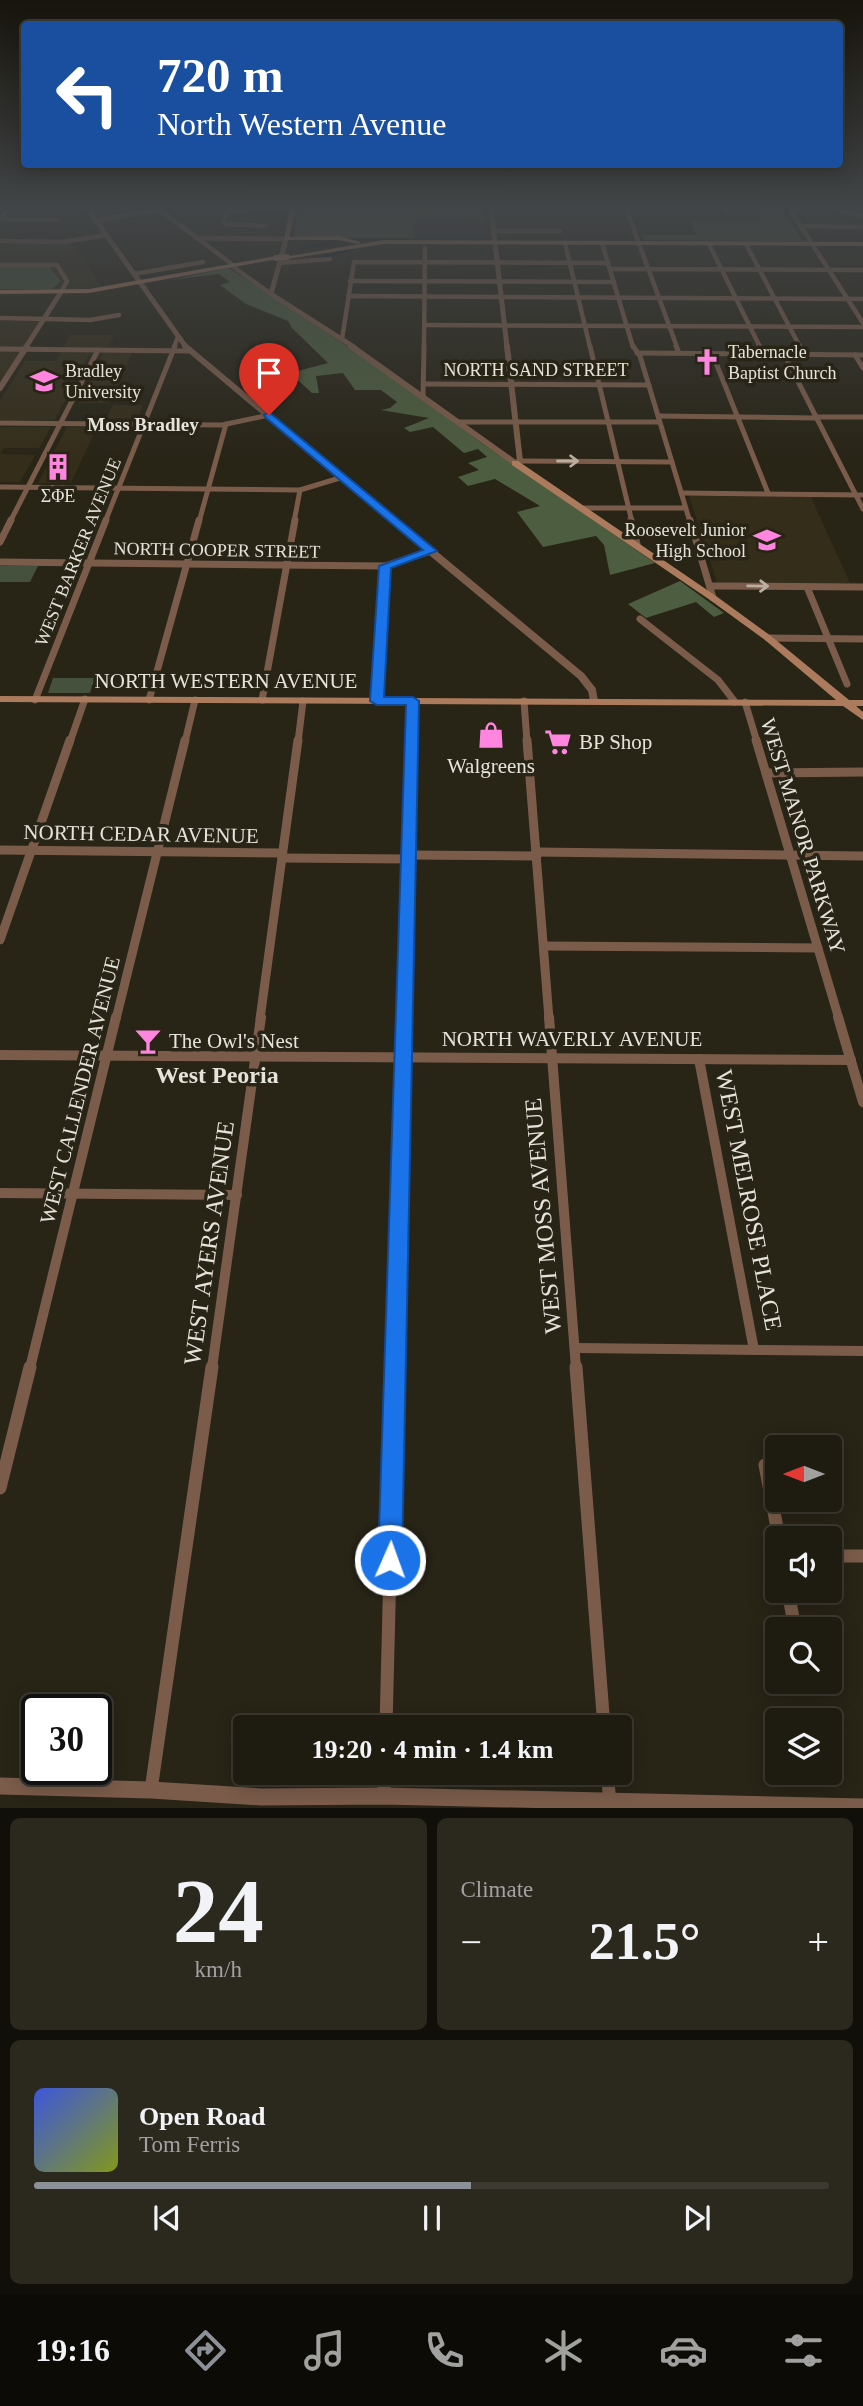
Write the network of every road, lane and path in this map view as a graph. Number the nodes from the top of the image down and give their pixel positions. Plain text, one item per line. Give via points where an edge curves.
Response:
1 (61, 292) edge
2 (147, 292) edge
3 (348, 292) edge
4 (425, 292) edge
5 (500, 292) edge
6 (577, 292) edge
7 (617, 292) edge
8 (657, 292) edge
9 (734, 292) edge
10 (772, 292) edge
11 (845, 292) edge
12 (271, 294) edge
13 (348, 296) junction
14 (425, 296) junction
15 (501, 297) junction
16 (578, 298) junction
17 (619, 298) junction
18 (659, 298) junction
19 (737, 299) junction
20 (775, 299) junction
21 (850, 299) junction
22 (863, 299) edge
23 (119, 315) dead end
24 (0, 318) edge
25 (43, 319) junction
26 (425, 325) junction
27 (504, 325) junction
28 (585, 325) junction
29 (863, 325) edge
30 (627, 326) junction
31 (669, 326) junction
32 (750, 326) junction
33 (790, 327) junction
34 (178, 337) junction
35 (342, 339) junction
36 (0, 349) edge
37 (23, 350) junction
38 (99, 350) junction
39 (173, 351) junction
40 (189, 351) junction
41 (637, 353) junction
42 (679, 353) junction
43 (712, 354) junction
44 (763, 354) junction
45 (784, 354) junction
46 (804, 354) junction
47 (855, 355) junction
48 (863, 355) edge
49 (863, 368) edge
50 (424, 384) junction
51 (1, 385) edge
52 (512, 385) junction
53 (598, 385) junction
54 (649, 385) junction
55 (423, 397) junction
56 (269, 415) junction
57 (863, 416) edge
58 (736, 417) junction
59 (817, 417) junction
60 (658, 419) junction
61 (516, 421) junction
62 (457, 422) junction
63 (607, 422) junction
64 (0, 423) edge
65 (61, 424) junction
66 (144, 424) junction
67 (226, 424) junction
68 (517, 462) junction
69 (616, 462) junction
70 (672, 462) junction
71 (343, 477) junction
72 (0, 487) edge
73 (29, 487) junction
74 (118, 487) junction
75 (211, 488) junction
76 (299, 490) junction
77 (681, 493) junction
78 (768, 493) junction
79 (859, 495) edge
80 (582, 508) junction
81 (628, 508) junction
82 (685, 508) junction
83 (863, 509) edge
84 (0, 542) edge
85 (636, 544) junction
86 (431, 551) junction
87 (0, 562) edge
88 (89, 563) junction
89 (188, 564) junction
90 (286, 565) junction
91 (385, 566) junction
92 (709, 586) junction
93 (807, 587) junction
94 (863, 587) edge
95 (713, 598) junction
96 (640, 619) dead end
97 (768, 638) junction
98 (827, 639) junction
99 (863, 639) edge
100 (847, 684) dead end
101 (0, 699) edge
102 (85, 699) junction
103 (35, 700) junction
104 (149, 700) junction
105 (195, 700) junction
106 (262, 701) junction
107 (303, 701) junction
108 (377, 701) junction
109 (413, 701) junction
110 (524, 701) junction
111 (594, 701) junction
112 (740, 702) junction
113 (846, 703) junction
114 (863, 703) edge
115 (863, 717) edge
116 (863, 772) edge
117 (766, 773) junction
118 (0, 850) edge
119 (32, 850) junction
120 (158, 851) junction
121 (537, 854) junction
122 (282, 855) junction
123 (791, 856) junction
124 (863, 856) edge
125 (409, 857) junction
126 (0, 940) edge
127 (544, 946) junction
128 (818, 948) junction
129 (0, 1055) edge
130 (108, 1056) junction
131 (256, 1057) junction
132 (404, 1057) junction
133 (553, 1059) junction
134 (699, 1059) junction
135 (850, 1060) junction
136 (863, 1102) edge
137 (0, 1194) edge
138 (74, 1194) junction
139 (237, 1195) junction
140 (576, 1348) junction
141 (754, 1350) junction
142 (863, 1351) edge
143 (0, 1488) edge
144 (842, 1556) edge
145 (863, 1556) edge
146 (386, 1715) edge
147 (603, 1715) edge
148 (384, 1785) edge
149 (608, 1785) edge
150 (0, 1786) edge
151 (151, 1790) junction
152 (384, 1796) junction
153 (262, 1802) edge
154 (431, 1803) edge
155 (610, 1805) edge
156 (863, 1807) edge

1 - 25 street
2 - 34 street
3 - 13 street
4 - 14 street
5 - 15 street
6 - 16 street
7 - 17 street
8 - 18 street
9 - 19 street
10 - 20 street
11 - 21 street
12 - 35 street
13 - 14 street
13 - 35 street
14 - 15 street
14 - 26 street
15 - 16 street
15 - 27 street
16 - 17 street
16 - 28 street
17 - 18 street
17 - 30 street
18 - 19 street
18 - 31 street
19 - 20 street
19 - 32 street
20 - 21 street
20 - 33 street
21 - 22 street
21 - 29 street
23 - 25 street
24 - 25 street
25 - 37 street
26 - 27 street
26 - 50 street
27 - 28 street
27 - 52 street
28 - 30 street
28 - 53 street
29 - 33 street
30 - 31 street
30 - 41 street
31 - 32 street
31 - 42 street
32 - 33 street
32 - 44 street
33 - 46 street
34 - 39 street, WEST BARKER AVENUE
34 - 40 street
35 - 55 street
36 - 37 street
37 - 38 street
37 - 51 street
38 - 39 street
38 - 65 street
39 - 40 street
39 - 66 street, WEST BARKER AVENUE
40 - 56 street
41 - 42 street
41 - 54 street
42 - 43 street
43 - 44 street
43 - 58 street
44 - 45 street
45 - 46 street
45 - 59 street
46 - 47 street
47 - 48 street
47 - 49 street
50 - 52 street, NORTH SAND STREET
50 - 55 street
52 - 53 street, NORTH SAND STREET
52 - 61 street
53 - 54 street, NORTH SAND STREET
53 - 63 street
54 - 60 street
55 - 62 street
56 - 67 street
56 - 71 street
57 - 59 street
58 - 59 street
58 - 60 street
58 - 78 street
59 - 79 street
60 - 63 street
60 - 70 street
61 - 62 street
61 - 63 street
61 - 68 street
62 - 68 street
63 - 69 street
64 - 65 street
65 - 66 street
65 - 73 street
66 - 67 street
66 - 74 street, WEST BARKER AVENUE
67 - 75 street
68 -> 69 street
68 - 80 main road
69 - 70 street
69 - 81 street
70 - 77 street
71 - 76 street
71 - 86 street
72 - 73 street
73 - 74 street
73 - 84 street
74 - 75 street
74 - 88 street, WEST BARKER AVENUE
75 - 76 street
75 - 89 street
76 - 90 street
77 - 78 street
77 - 82 street
78 - 79 street
79 - 83 street
80 - 81 street
80 - 85 main road
81 - 82 street
81 - 85 street
82 - 92 street
85 - 95 main road
86 - 91 street, NORTH COOPER STREET
86 - 111 street via 585,680
87 - 88 street, NORTH COOPER STREET
88 - 89 street, NORTH COOPER STREET
88 - 103 street, WEST BARKER AVENUE
89 - 90 street, NORTH COOPER STREET
89 - 104 street
90 - 91 street, NORTH COOPER STREET
90 - 106 street
91 - 108 street
92 -> 93 street
92 - 95 street
93 - 94 street
93 - 98 street
95 - 97 main road
96 - 112 street
97 - 98 street
97 - 113 main road
98 - 99 street
98 - 100 street
101 - 103 main road, NORTH WESTERN AVENUE
102 - 103 main road, NORTH WESTERN AVENUE
102 - 104 main road, NORTH WESTERN AVENUE
102 - 119 street
104 - 105 main road, NORTH WESTERN AVENUE
105 - 106 main road, NORTH WESTERN AVENUE
105 - 120 street, WEST CALLENDER AVENUE
106 - 107 main road, NORTH WESTERN AVENUE
107 - 108 main road, NORTH WESTERN AVENUE
107 - 122 street, WEST AYERS AVENUE
108 - 109 main road, NORTH WESTERN AVENUE
109 - 110 main road, NORTH WESTERN AVENUE
109 - 125 street
110 - 111 main road, NORTH WESTERN AVENUE
110 - 121 street, WEST MOSS AVENUE
111 - 112 main road, NORTH WESTERN AVENUE
112 - 113 main road, NORTH WESTERN AVENUE
112 - 117 street, WEST MANOR PARKWAY
113 - 114 main road, NORTH WESTERN AVENUE
113 - 115 main road
116 - 117 street
117 - 123 street, WEST MANOR PARKWAY
118 - 119 street, NORTH CEDAR AVENUE
119 - 120 street, NORTH CEDAR AVENUE
119 - 126 street
120 - 122 street, NORTH CEDAR AVENUE
120 - 130 street, WEST CALLENDER AVENUE
121 - 123 street, NORTH CEDAR AVENUE
121 - 125 street, NORTH CEDAR AVENUE
121 - 127 street, WEST MOSS AVENUE
122 - 125 street, NORTH CEDAR AVENUE
122 - 131 street, WEST AYERS AVENUE
123 - 124 street, NORTH CEDAR AVENUE
123 - 128 street, WEST MANOR PARKWAY
125 - 132 street
127 - 128 street
127 - 133 street, WEST MOSS AVENUE
128 - 135 street, WEST MANOR PARKWAY
129 - 130 street, NORTH WAVERLY AVENUE
130 - 131 street, NORTH WAVERLY AVENUE
130 - 138 street, WEST CALLENDER AVENUE
131 - 132 street, NORTH WAVERLY AVENUE
131 - 139 street, WEST AYERS AVENUE
132 - 133 street, NORTH WAVERLY AVENUE
132 - 146 street
133 - 134 street, NORTH WAVERLY AVENUE
133 - 140 street, WEST MOSS AVENUE
134 - 135 street, NORTH WAVERLY AVENUE
134 - 141 street, WEST MELROSE PLACE
135 - 136 street, WEST MANOR PARKWAY
137 - 138 street
138 - 139 street
138 - 143 street, WEST CALLENDER AVENUE
139 - 151 street, WEST AYERS AVENUE
140 - 141 street
140 - 147 street, WEST MOSS AVENUE
141 - 142 street
144 - 145 street
148 - 152 street
149 - 155 street
150 - 151 street
151 - 153 street
152 - 153 street
152 - 154 street
154 - 155 street
155 - 156 street

